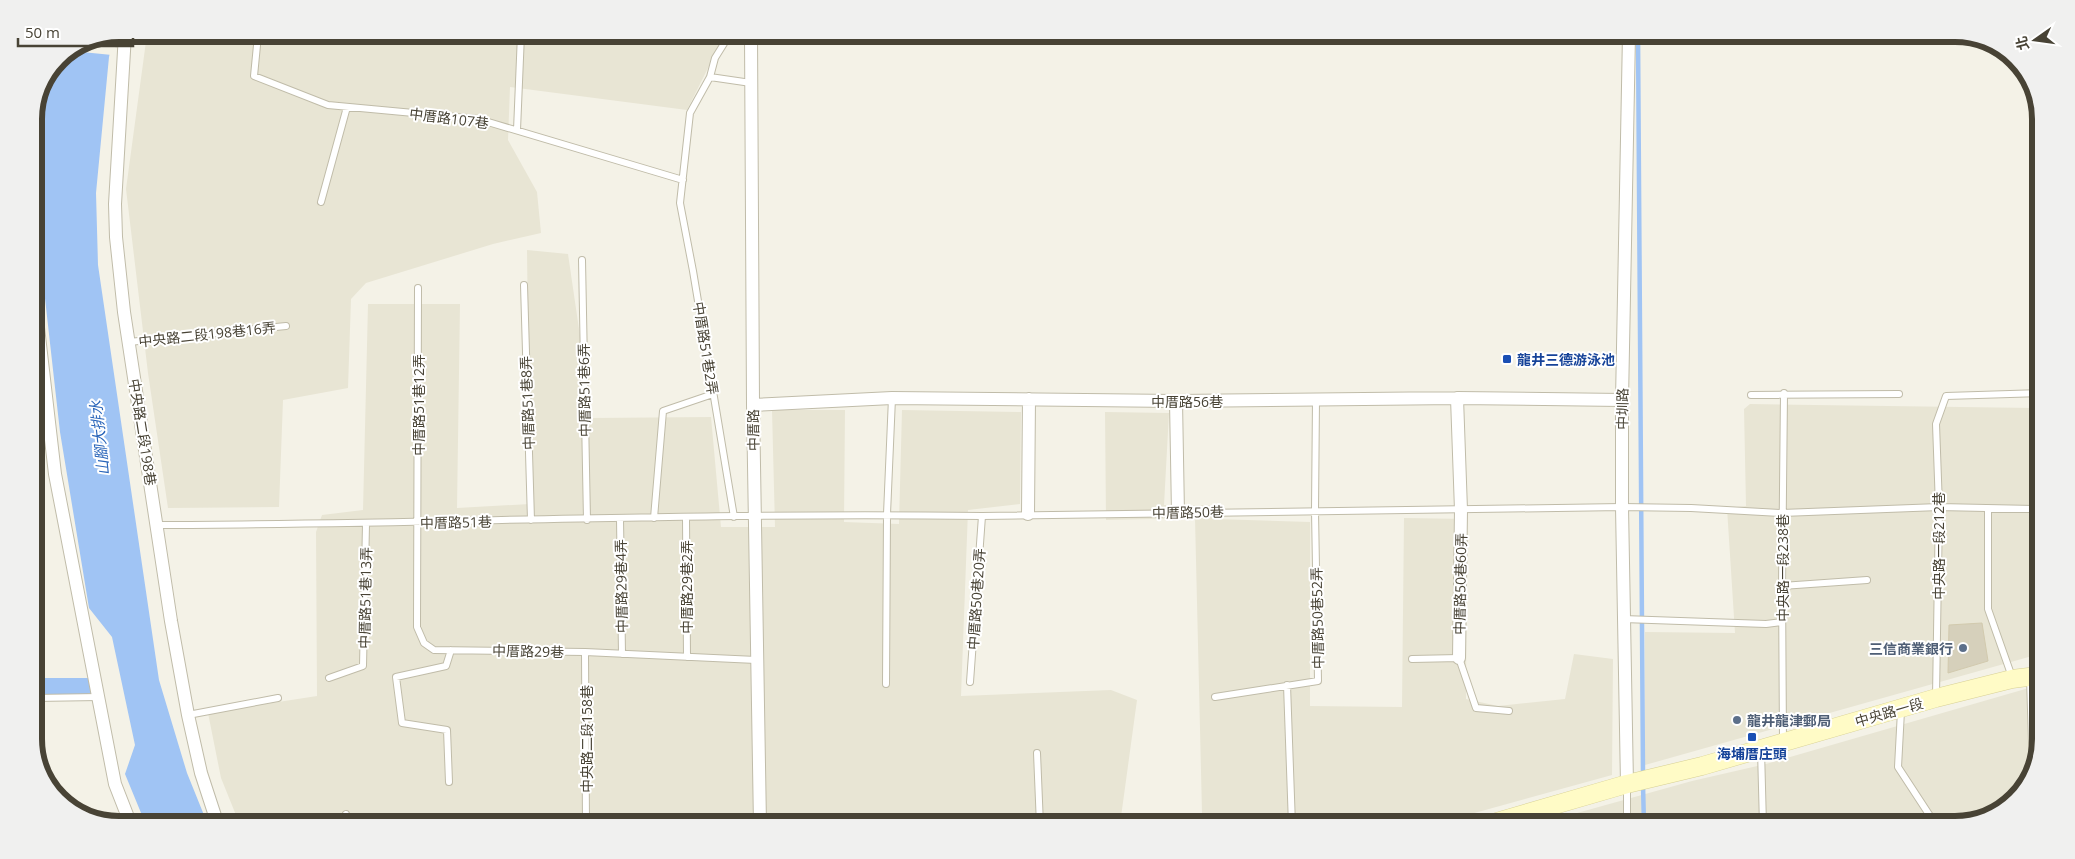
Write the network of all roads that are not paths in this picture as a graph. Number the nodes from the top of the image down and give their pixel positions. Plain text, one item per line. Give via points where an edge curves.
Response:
1 (125, 43) edge
2 (257, 43) edge
3 (520, 43) edge
4 (724, 43) edge
5 (751, 43) edge
6 (1629, 43) edge
7 (710, 77) junction
8 (751, 83) junction
9 (347, 107) junction
10 (517, 130) junction
11 (683, 180) junction
12 (321, 202) dead end
13 (582, 260) dead end
14 (524, 286) dead end
15 (418, 288) dead end
16 (286, 326) dead end
17 (129, 342) junction
18 (43, 374) edge
19 (1784, 393) junction
20 (2032, 393) edge
21 (713, 394) junction
22 (1751, 394) dead end
23 (1899, 394) dead end
24 (892, 398) junction
25 (1457, 398) junction
26 (1029, 399) junction
27 (1316, 399) junction
28 (1622, 400) junction
29 (1176, 402) junction
30 (753, 405) junction
31 (1622, 507) junction
32 (1939, 508) junction
33 (1988, 509) junction
34 (2032, 509) edge
35 (1461, 510) junction
36 (1315, 511) junction
37 (1178, 512) junction
38 (1782, 513) junction
39 (888, 514) junction
40 (1028, 514) junction
41 (754, 516) junction
42 (982, 516) junction
43 (734, 517) junction
44 (654, 518) junction
45 (686, 518) junction
46 (620, 519) junction
47 (531, 520) junction
48 (587, 520) junction
49 (417, 522) junction
50 (366, 524) junction
51 (157, 525) junction
52 (1867, 580) dead end
53 (1782, 586) junction
54 (1624, 619) junction
55 (1782, 622) junction
56 (451, 650) junction
57 (586, 652) junction
58 (622, 654) junction
59 (686, 657) junction
60 (1459, 658) junction
61 (1412, 659) dead end
62 (756, 660) junction
63 (2032, 677) edge
64 (329, 678) dead end
65 (2012, 678) junction
66 (970, 682) dead end
67 (886, 684) dead end
68 (1287, 685) junction
69 (99, 697) junction
70 (1215, 697) dead end
71 (43, 698) edge
72 (278, 698) dead end
73 (1936, 698) junction
74 (1901, 709) junction
75 (1509, 711) dead end
76 (188, 715) junction
77 (1783, 742) junction
78 (1761, 749) junction
79 (1037, 753) dead end
80 (449, 782) dead end
81 (1627, 784) junction
82 (127, 816) edge
83 (215, 816) edge
84 (586, 816) edge
85 (760, 816) edge
86 (1040, 816) edge
87 (1292, 816) edge
88 (1517, 816) edge
89 (1627, 816) edge
90 (1763, 816) edge
91 (1930, 816) edge

1 - 17 street, 中央路二段198巷 via 115,204
2 - 9 lane, 中厝路107巷 via 254,76 328,105
3 - 10 lane
4 - 7 lane, 中厝路51巷2弄 via 715,58
5 - 8 street, 中厝路
6 - 28 street, 中圳路
7 - 8 lane
7 - 11 lane, 中厝路51巷2弄 via 690,113
8 - 30 street, 中厝路
9 - 10 lane, 中厝路107巷 via 478,119
9 - 12 lane
10 - 11 lane, 中厝路107巷
11 - 21 lane, 中厝路51巷2弄 via 680,203
13 - 48 lane, 中厝路51巷6弄
14 - 47 lane, 中厝路51巷8弄
15 - 49 lane, 中厝路51巷12弄
16 - 17 lane, 中央路二段198巷16弄
17 - 51 street, 中央路二段198巷
18 - 69 street via 54,474
19 - 22 lane
19 - 23 lane
19 - 38 lane, 中央路一段238巷
20 - 32 lane, 中央路一段212巷 via 1946,396 1936,424
21 - 43 lane, 中厝路51巷2弄
21 - 44 lane via 663,411
24 - 26 street, 中厝路56巷
24 - 30 street, 中厝路56巷
24 - 39 lane
25 - 27 street, 中厝路56巷
25 - 28 street, 中厝路56巷
25 - 35 street, 中厝路50巷60弄
26 - 29 street, 中厝路56巷
26 - 40 street
27 - 29 street, 中厝路56巷
27 - 36 lane
28 - 31 street, 中圳路
29 - 37 street
30 - 41 street, 中厝路
31 - 35 lane, 中厝路50巷
31 - 38 lane, 中厝路50巷
31 - 54 street, 中圳路
32 - 33 lane, 中厝路50巷
32 - 38 lane, 中厝路50巷
32 - 73 lane, 中央路一段212巷
33 - 34 lane, 中厝路50巷
33 - 65 lane via 1988,610
35 - 36 lane, 中厝路50巷
35 - 60 street, 中厝路50巷60弄
36 - 37 lane, 中厝路50巷
36 - 68 lane, 中厝路50巷52弄 via 1318,680
37 - 40 lane, 中厝路50巷
38 - 53 lane, 中央路一段238巷
39 - 41 lane, 中厝路50巷
39 - 42 lane, 中厝路50巷
39 - 67 lane
40 - 42 lane, 中厝路50巷
41 - 43 lane, 中厝路51巷
41 - 62 street, 中厝路
42 - 66 lane, 中厝路50巷20弄
43 - 45 lane, 中厝路51巷
44 - 45 lane, 中厝路51巷
44 - 46 lane, 中厝路51巷
45 - 59 lane, 中厝路29巷2弄
46 - 48 lane, 中厝路51巷
46 - 58 lane, 中厝路29巷4弄
47 - 48 lane, 中厝路51巷
47 - 49 lane, 中厝路51巷
49 - 50 lane, 中厝路51巷
49 - 56 lane, 中厝路29巷 via 417,627 424,643 434,650
50 - 51 lane, 中厝路51巷
50 - 64 lane, 中厝路51巷13弄 via 363,666
51 - 76 street, 中央路二段198巷
52 - 53 lane
53 - 55 lane, 中央路一段238巷
54 - 55 lane
54 - 81 street, 中圳路
55 - 77 lane, 中央路一段238巷
56 - 57 lane, 中厝路29巷
56 - 80 lane via 446,666 396,677 402,723 447,730
57 - 58 lane, 中厝路29巷
57 - 84 lane, 中央路二段158巷
58 - 59 lane, 中厝路29巷
59 - 62 lane, 中厝路29巷
60 - 61 lane
60 - 75 lane, 中厝路50巷60弄 via 1476,708
62 - 85 street, 中厝路
63 - 65 street, 中央路一段
65 - 73 street, 中央路一段
68 - 70 lane, 中厝路50巷52弄
68 - 87 lane
69 - 71 lane
69 - 82 street via 115,784
72 - 76 lane
73 - 74 street, 中央路一段
74 - 77 street, 中央路一段
74 - 91 lane via 1898,767
76 - 83 street, 中央路二段198巷
77 - 78 street, 中央路一段
78 - 81 street, 中央路一段
78 - 90 lane
79 - 86 lane
81 - 88 street, 中央路一段
81 - 89 lane

